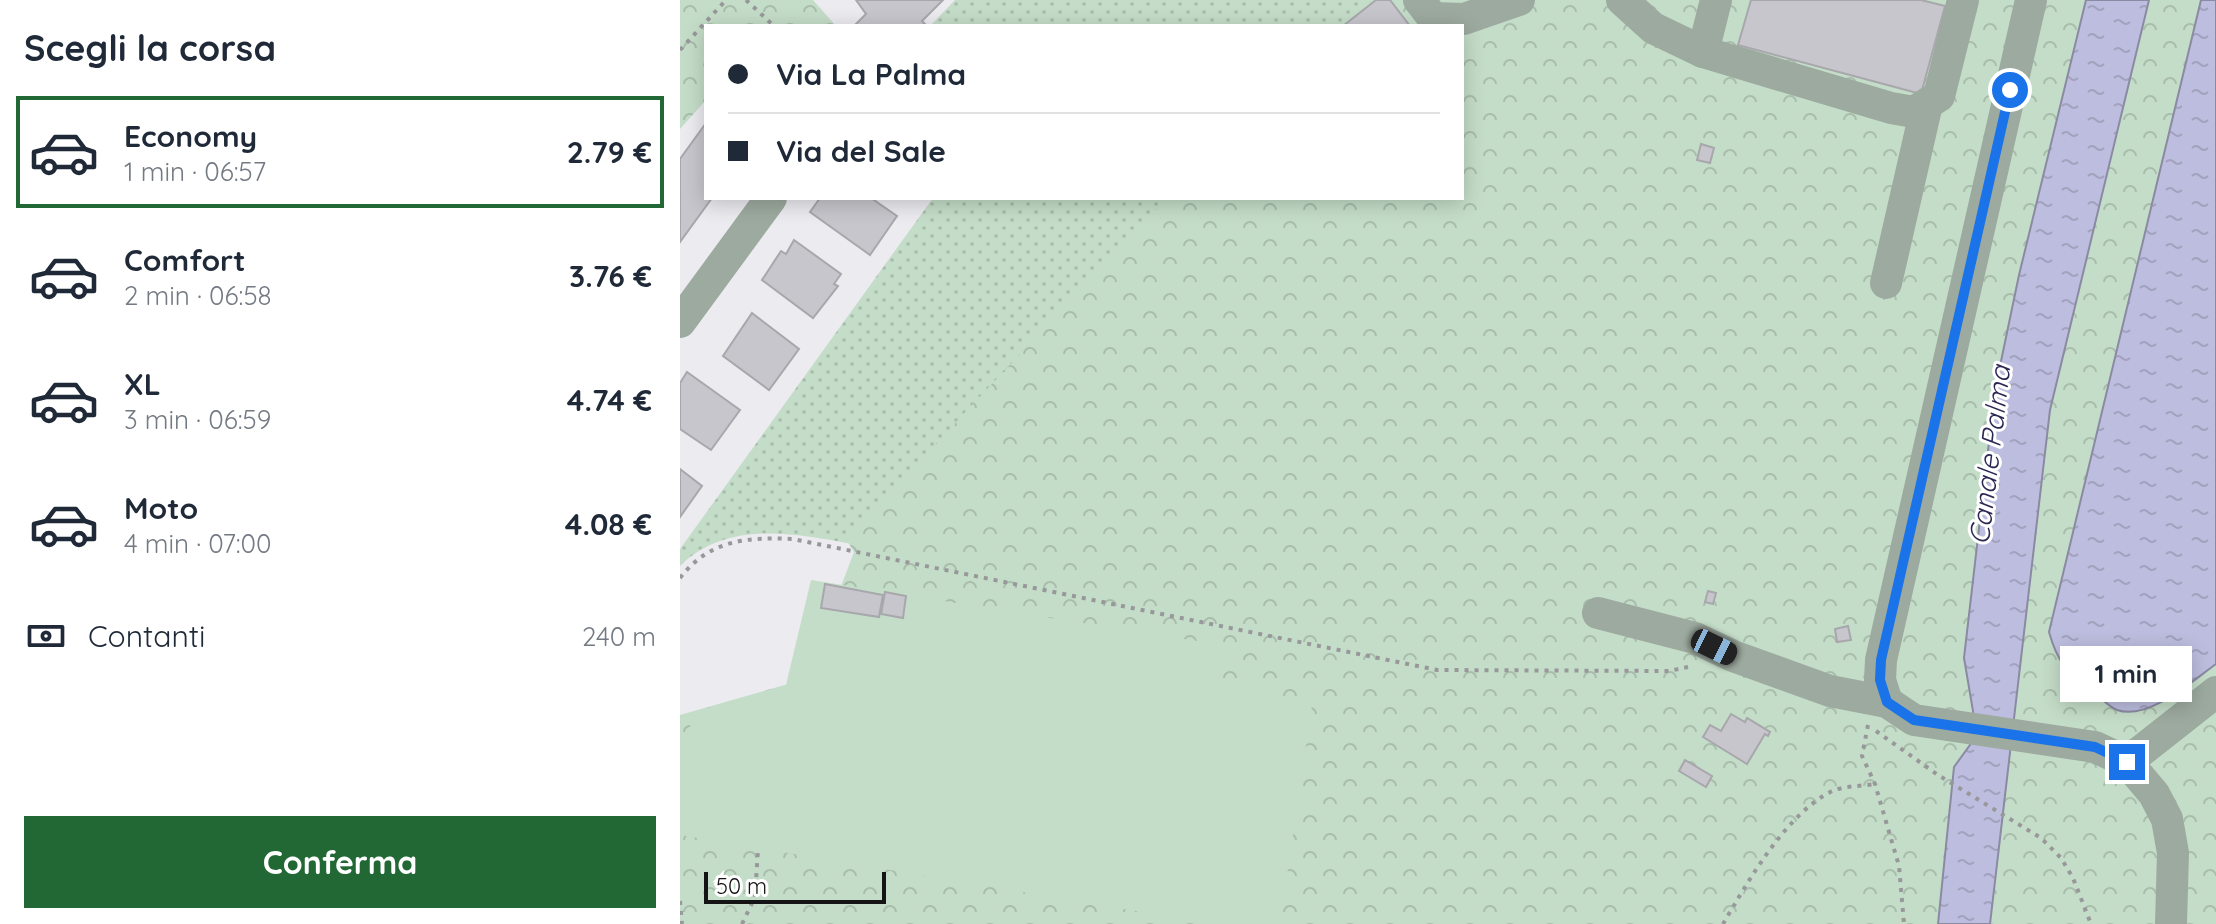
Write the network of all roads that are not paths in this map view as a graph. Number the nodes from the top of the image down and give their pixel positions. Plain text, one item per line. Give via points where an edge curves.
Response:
1 (1419, 0) edge
2 (1519, 0) edge
3 (1622, 0) edge
4 (1716, 0) edge
5 (1963, 0) edge
6 (2031, 0) edge
7 (1703, 52) junction
8 (1927, 104) junction
9 (770, 200) edge
10 (1886, 283) dead end
11 (680, 322) edge
12 (1598, 613) dead end
13 (2216, 692) edge
14 (1887, 702) junction
15 (2127, 762) junction
16 (2171, 924) edge

1 - 2 street via 1433,18 1464,19
3 - 7 street via 1653,28
4 - 7 street
5 - 8 street via 1939,96
6 - 14 street via 1881,660
7 - 8 street via 1891,108 1914,112
8 - 10 street
9 - 11 street
12 - 14 street via 1695,638 1830,691
13 - 15 street
14 - 15 street via 1914,720 2095,747
15 - 16 street via 2167,819 2173,853

